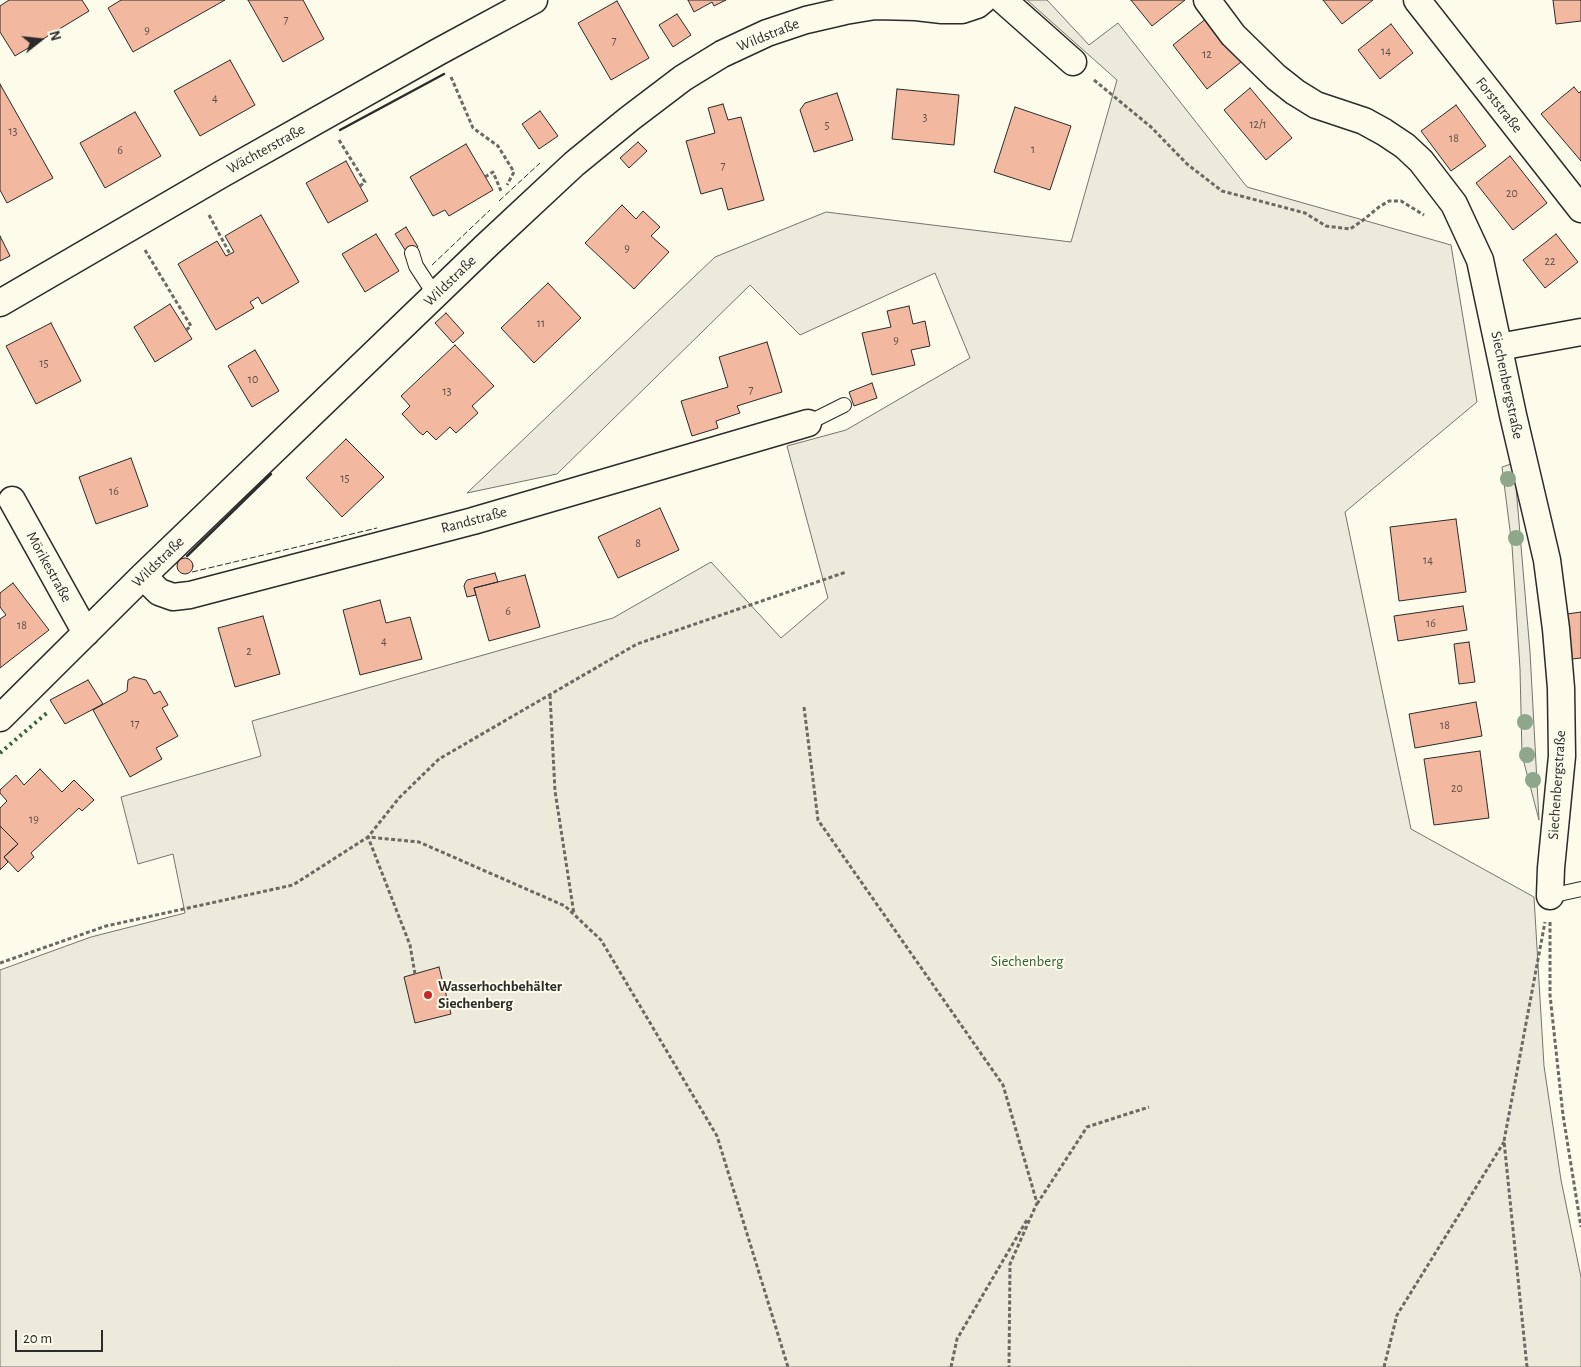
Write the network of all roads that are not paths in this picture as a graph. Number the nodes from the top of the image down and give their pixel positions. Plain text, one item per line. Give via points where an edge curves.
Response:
1 (534, 0) edge
2 (983, 0) edge
3 (1003, 0) edge
4 (1207, 0) edge
5 (1417, 0) edge
6 (1073, 62) road end
7 (1581, 209) edge
8 (412, 253) dead end
9 (435, 295) junction
10 (0, 303) edge
11 (1581, 332) edge
12 (1499, 347) junction
13 (844, 405) dead end
14 (808, 423) joint
15 (12, 500) dead end
16 (143, 576) junction
17 (86, 633) junction
18 (0, 718) edge
19 (1581, 889) edge
20 (1550, 896) joint

1 - 10 street, Wächterstraße via 194,190
2 - 9 street, Wildstraße via 962,10 875,6 845,11 767,33 722,54 683,78 574,164
3 - 6 street
4 - 12 street, Siechenbergstraße via 1234,35 1295,92 1316,105 1364,121 1405,146 1421,161 1454,204 1480,260
5 - 7 street, Forststraße
8 - 9 lane via 416,266
9 - 16 street, Wildstraße
11 - 12 street
12 - 20 street, Siechenbergstraße via 1547,560 1556,629 1562,756
13 - 14 lane
14 - 16 street, Randstraße via 473,521 190,595 173,597 159,592
15 - 17 street, Mörikestraße
16 - 17 street, Wildstraße
17 - 18 street, Wildstraße
19 - 20 lane

